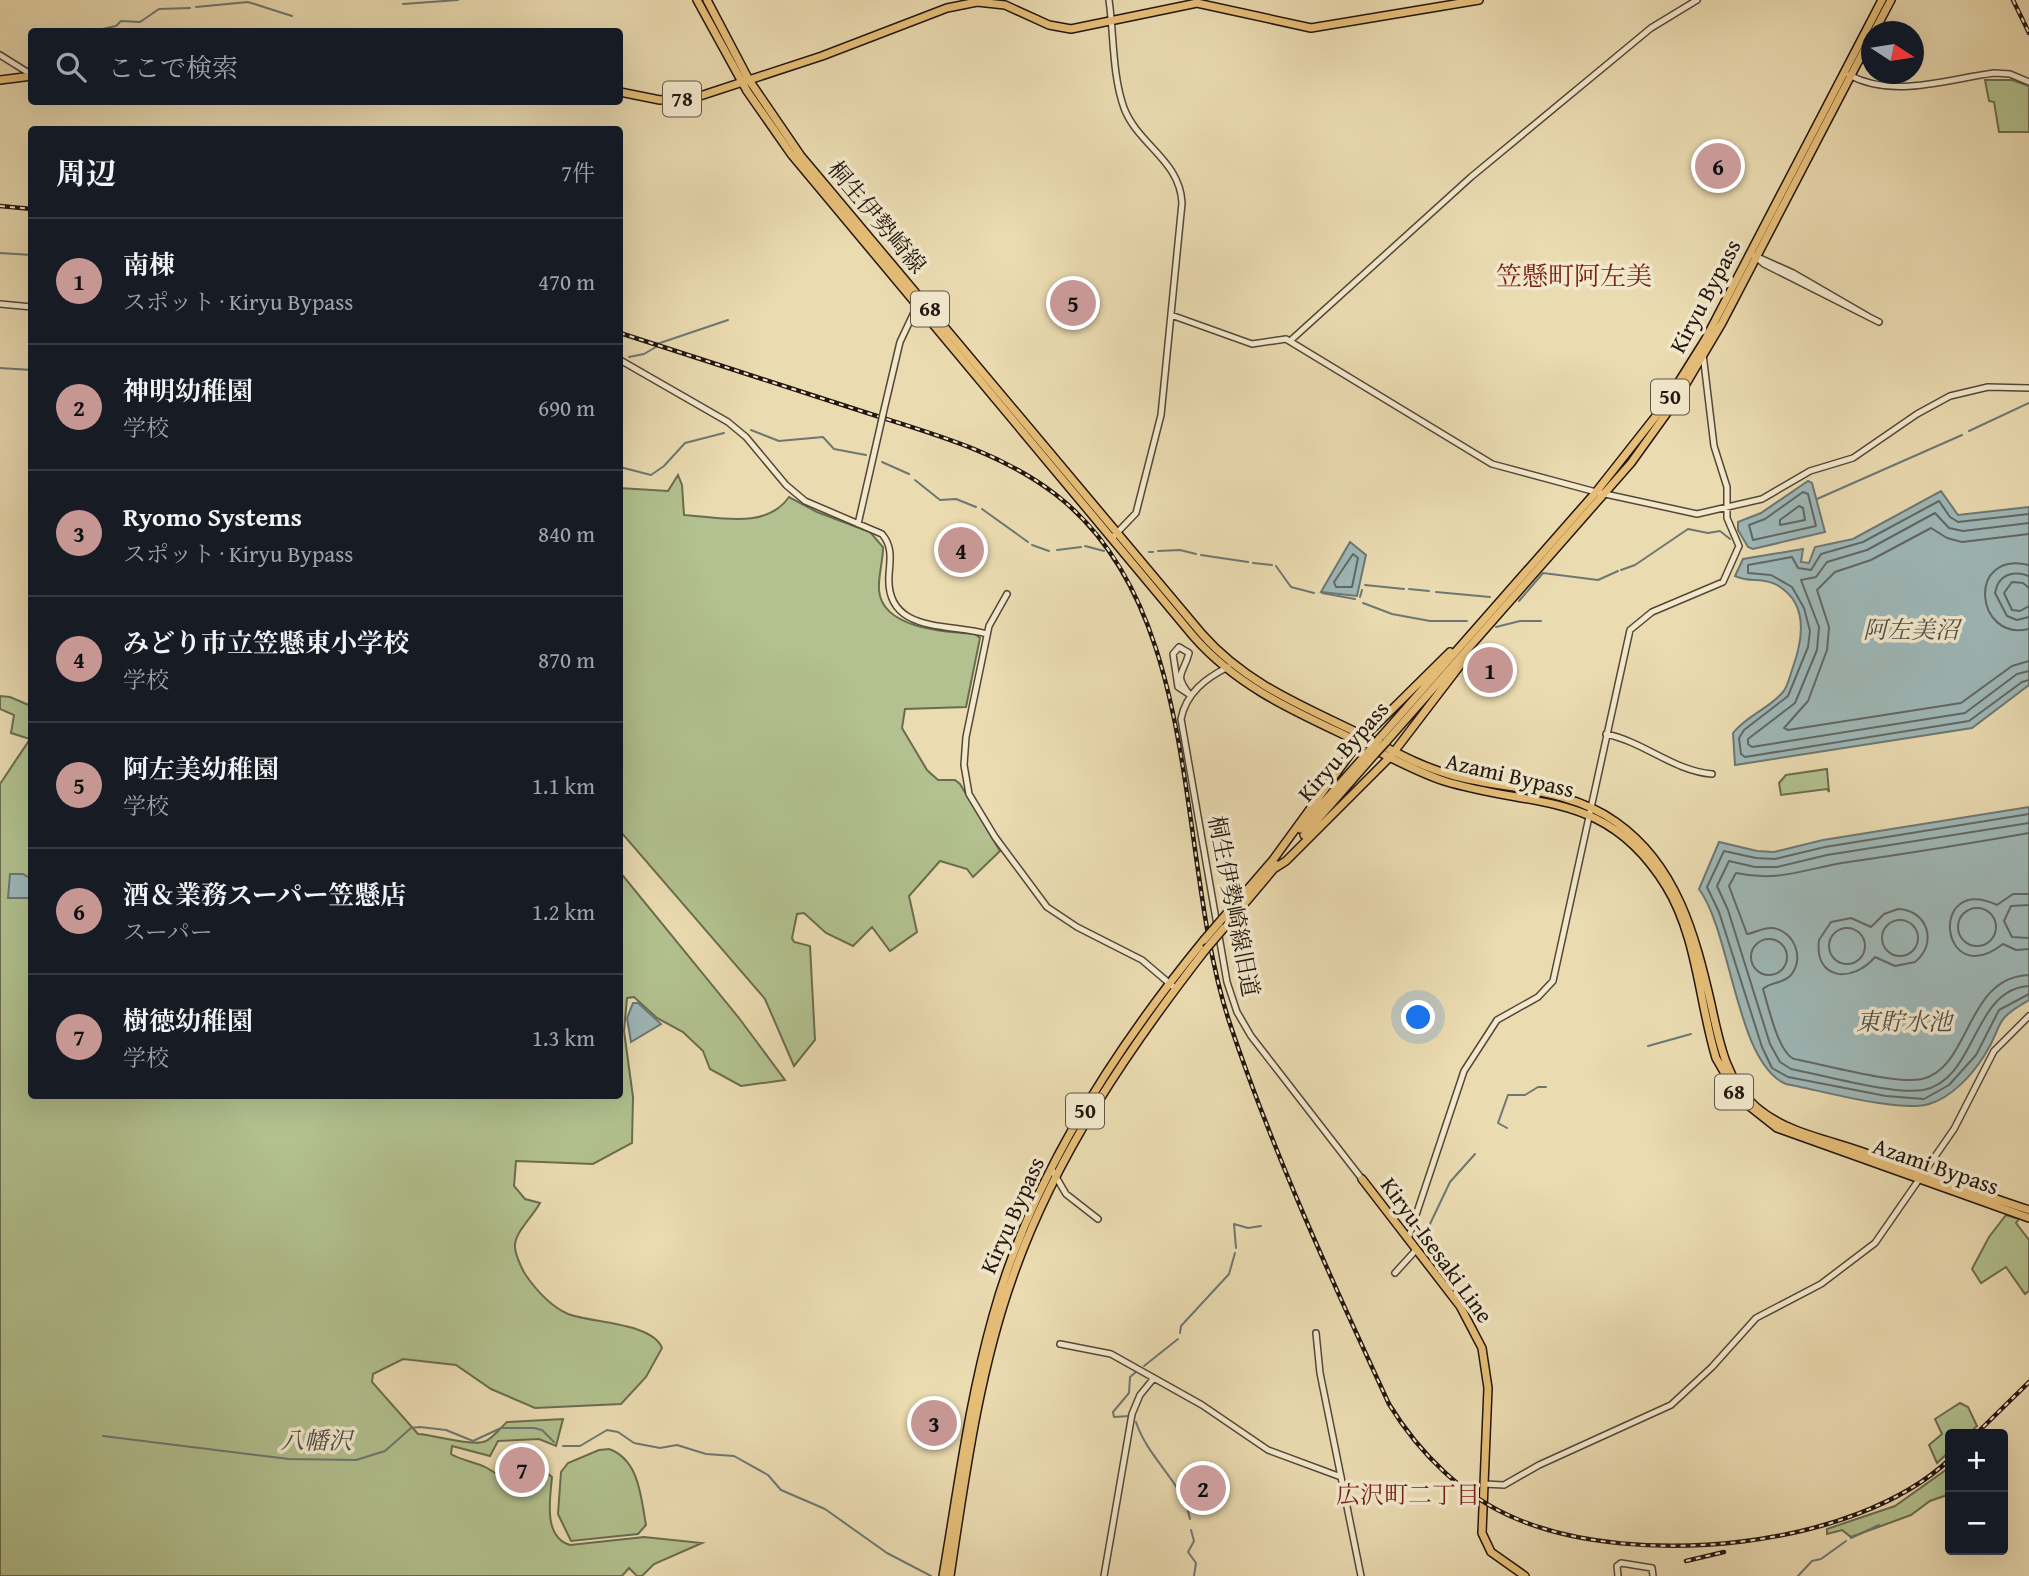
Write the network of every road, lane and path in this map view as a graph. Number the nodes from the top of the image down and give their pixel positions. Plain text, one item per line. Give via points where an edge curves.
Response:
1 (697, 0) edge
2 (707, 0) edge
3 (1109, 0) edge
4 (1479, 0) edge
5 (1697, 0) edge
6 (1882, 0) edge
7 (1891, 0) edge
8 (1112, 20) junction
9 (1880, 21) edge
10 (1861, 52) edge
11 (0, 55) edge
12 (28, 73) edge
13 (1847, 74) junction
14 (28, 76) edge
15 (0, 80) edge
16 (746, 81) junction
17 (2029, 82) edge
18 (623, 93) edge
19 (1753, 255) junction
20 (0, 304) edge
21 (917, 306) junction
22 (28, 307) edge
23 (1171, 316) junction
24 (1880, 322) dead end
25 (1290, 341) junction
26 (1702, 352) junction
27 (623, 362) edge
28 (2029, 388) edge
29 (1600, 493) junction
30 (1726, 509) junction
31 (858, 524) junction
32 (1115, 536) junction
33 (1007, 594) dead end
34 (1505, 596) junction
35 (1488, 626) junction
36 (987, 634) junction
37 (1228, 667) junction
38 (1190, 695) junction
39 (1606, 734) junction
40 (1362, 739) junction
41 (1383, 741) junction
42 (1392, 754) junction
43 (1712, 774) dead end
44 (1590, 811) junction
45 (1272, 866) junction
46 (1173, 986) junction
47 (2029, 1016) edge
48 (1052, 1170) junction
49 (1922, 1177) junction
50 (1055, 1179) junction
51 (1362, 1179) joint
52 (2029, 1210) edge
53 (2029, 1218) edge
54 (1098, 1219) dead end
55 (1408, 1239) junction
56 (1416, 1250) junction
57 (1395, 1273) dead end
58 (1001, 1302) junction
59 (995, 1320) junction
60 (1316, 1333) dead end
61 (1060, 1344) dead end
62 (1154, 1378) junction
63 (1341, 1477) junction
64 (1484, 1484) junction
65 (943, 1576) edge
66 (950, 1576) edge
67 (1104, 1576) edge
68 (1361, 1576) edge
69 (1525, 1576) edge
70 (1618, 1576) edge
71 (1653, 1576) edge

1 - 16 main road, 桐生伊勢崎線 / 68
2 - 16 main road, 桐生伊勢崎線 / 68
3 - 8 street
4 - 8 main road, 78 via 1311,28 1197,3
5 - 25 street via 1655,24 1471,177
6 - 13 main road, Kiryu Bypass / 50
7 - 9 main road
8 - 16 main road, 78 via 1066,29 998,3 960,4
8 - 23 street via 1125,109 1175,172 1181,189
10 - 13 main road, Kiryu Bypass / 50
11 - 12 street
13 - 17 street via 1892,88 1994,73
13 - 19 main road, Kiryu Bypass / 50
14 - 15 main road
16 - 18 main road, 78 via 681,99
16 - 21 main road, 桐生伊勢崎線 / 68 via 786,147
16 - 32 main road, 桐生伊勢崎線 / 68 via 801,156
19 - 24 street
19 - 26 main road, Kiryu Bypass / 50
20 - 22 street
21 - 31 street, bridge via 900,342
21 - 32 main road, 桐生伊勢崎線 / 68
23 - 25 street via 1252,344
23 - 32 street via 1160,422 1138,508
25 - 29 street via 1492,464
26 - 29 main road, Kiryu Bypass / 50 via 1660,425
26 - 30 street via 1714,446 1727,487
27 - 31 street via 728,422 805,501
28 - 30 street via 1988,387 1940,400 1853,458 1810,471 1771,496
29 - 30 street via 1698,514
29 - 34 main road, Kiryu Bypass / 50
29 - 35 main road, Kiryu Bypass / 50
30 - 39 street via 1728,525 1740,546 1727,578 1652,612 1633,626
31 - 36 street via 878,531 888,542 890,593 898,610 925,623
32 - 37 main road, Azami Bypass / 68
33 - 36 street
34 - 40 main road, 50
34 - 41 main road, Kiryu Bypass / 50
35 - 41 main road, Kiryu Bypass / 50
35 - 42 main road, 50
36 - 46 street via 965,750 965,776 972,800 1047,906 1142,960
37 - 38 street
37 - 40 main road, Azami Bypass / 68 via 1273,701
38 - 38 street via 1178,687 1173,654 1179,647 1189,653 1180,673 1182,687
38 - 51 street, 桐生伊勢崎線旧道 via 1182,727 1232,999 1251,1036
39 - 43 street via 1639,744 1688,770
39 - 44 street
40 - 42 main road, Azami Bypass / 68
40 - 45 main road, 50
41 - 45 main road, Kiryu Bypass / 50, bridge
42 - 44 main road, Azami Bypass / 68 via 1448,774 1549,792
42 - 45 main road, 50 via 1286,861
44 - 49 main road, Azami Bypass / 68 via 1636,848 1670,893 1688,938 1716,1058 1739,1098 1784,1132
44 - 55 street via 1553,981 1534,999 1497,1020 1464,1071
45 - 46 main road, Kiryu Bypass / 50, bridge
46 - 48 main road, Kiryu Bypass / 50 via 1092,1099
46 - 50 main road, Kiryu Bypass / 50
47 - 49 street via 1994,1051 1954,1129
48 - 50 street
48 - 58 main road, Kiryu Bypass / 50 via 1021,1234
49 - 52 main road, Azami Bypass / 68
49 - 53 main road, Azami Bypass / 68
49 - 64 street via 1864,1254 1819,1285 1756,1318 1675,1402 1504,1485
50 - 54 street
50 - 58 main road, Kiryu Bypass / 50
51 - 55 main road, Kiryu-Isesaki Line
55 - 56 main road, Kiryu-Isesaki Line
56 - 57 street
56 - 64 main road, Kiryu-Isesaki Line via 1466,1316 1484,1355 1488,1393
58 - 59 main road, Kiryu Bypass / 50
59 - 65 main road, Kiryu Bypass / 50 via 969,1421
59 - 66 main road, Kiryu Bypass / 50
60 - 63 street
61 - 62 street via 1105,1351
62 - 63 street via 1268,1450
62 - 67 street via 1132,1414
63 - 68 street
64 - 69 main road, Kiryu-Isesaki Line via 1486,1544 1496,1557
70 - 71 street via 1619,1563 1651,1567

